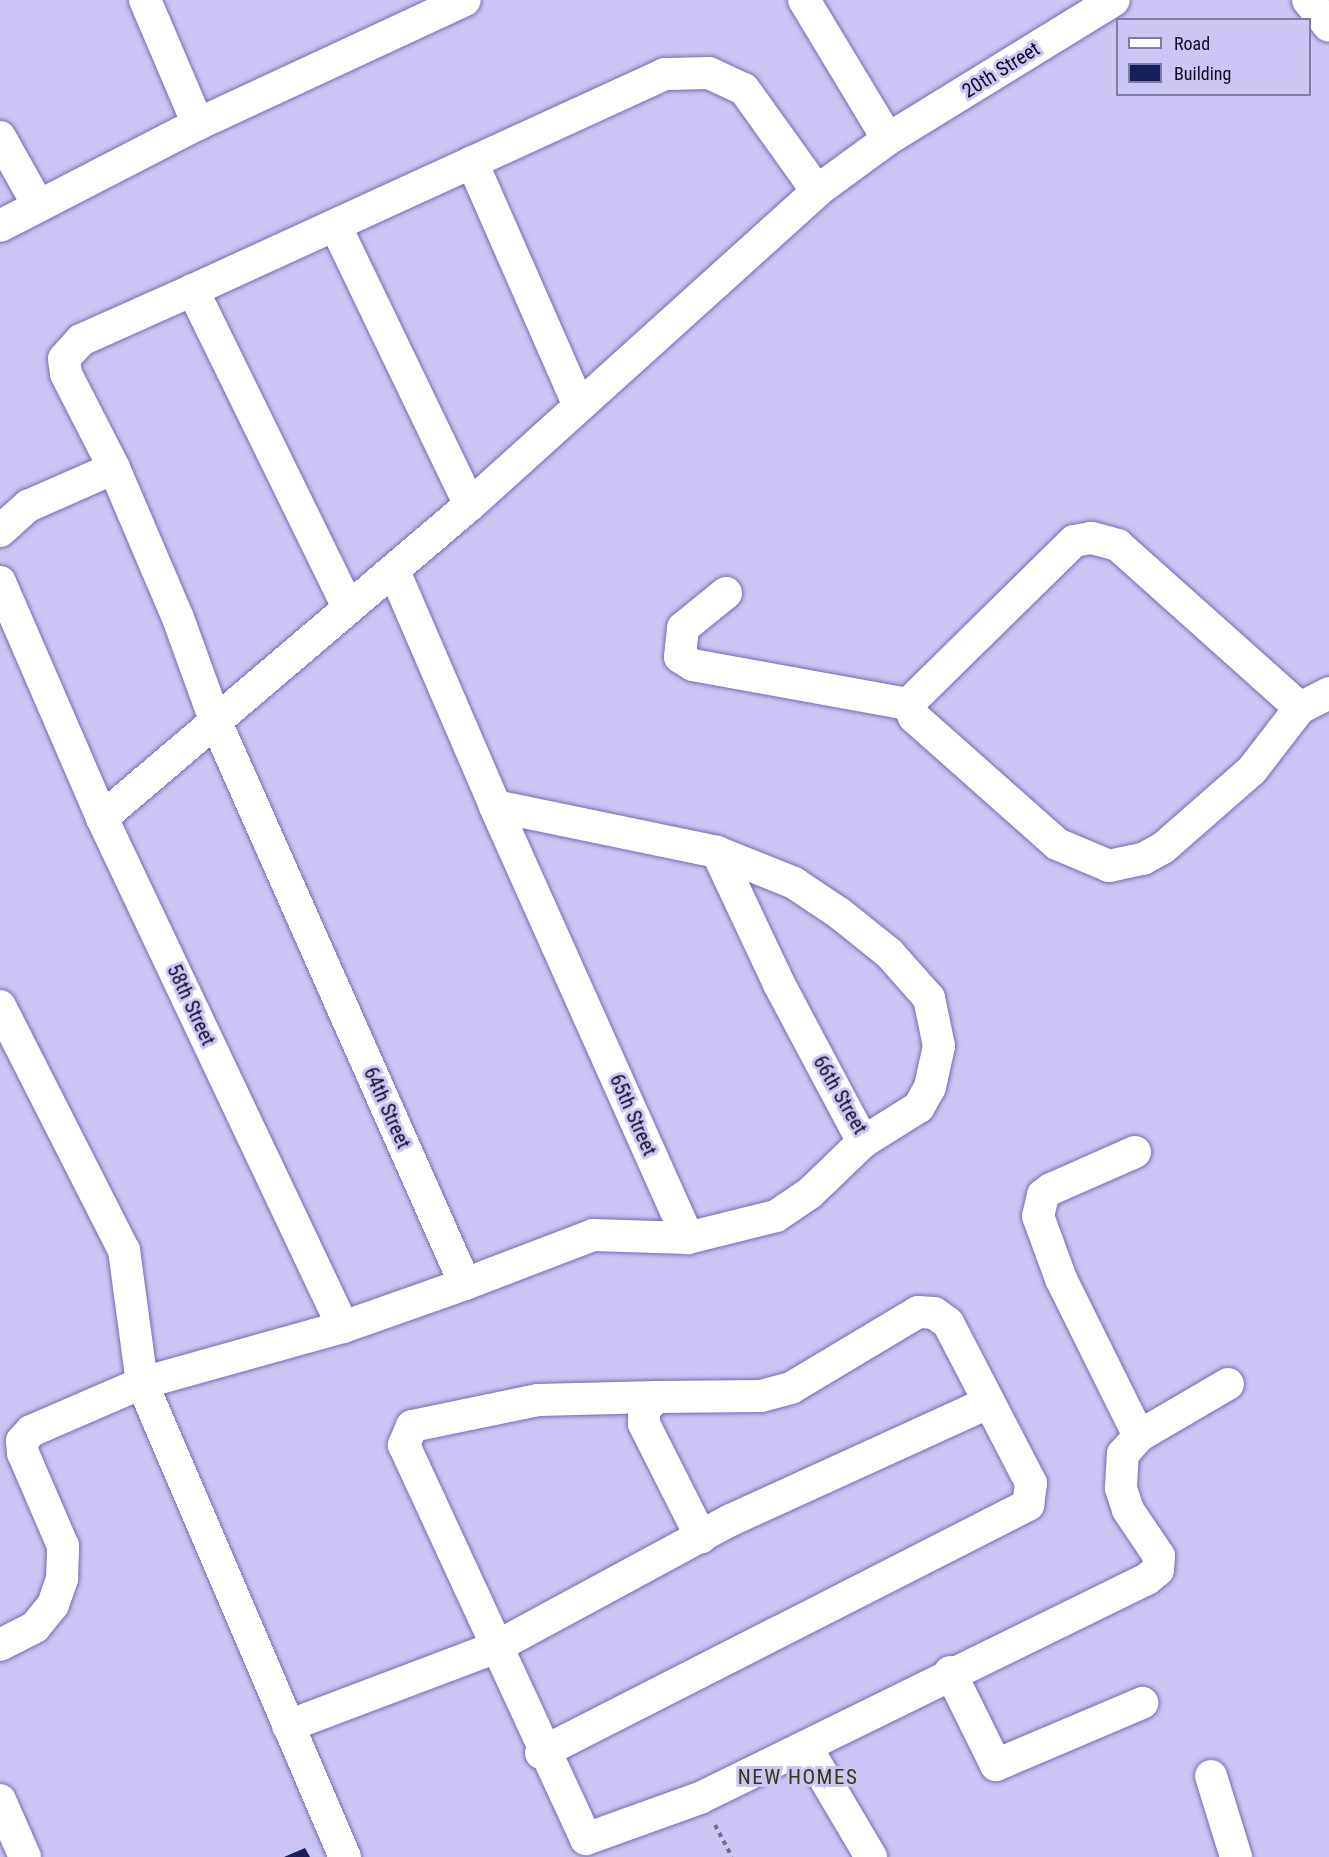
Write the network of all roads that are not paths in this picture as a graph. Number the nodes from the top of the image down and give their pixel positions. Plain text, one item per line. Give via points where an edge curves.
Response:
1 (145, 0) edge
2 (465, 0) edge
3 (804, 0) edge
4 (1114, 0) edge
5 (1308, 0) edge
6 (1329, 26) edge
7 (198, 124) junction
8 (0, 137) edge
9 (888, 139) junction
10 (472, 162) junction
11 (817, 191) junction
12 (38, 205) junction
13 (0, 226) edge
14 (337, 229) junction
15 (193, 290) junction
16 (579, 406) junction
17 (114, 468) junction
18 (470, 505) junction
19 (0, 531) edge
20 (394, 571) junction
21 (0, 582) edge
22 (726, 592) dead end
23 (348, 607) junction
24 (1329, 693) edge
25 (908, 704) junction
26 (1300, 708) junction
27 (215, 720) junction
28 (495, 806) junction
29 (102, 818) junction
30 (717, 852) junction
31 (0, 1006) edge
32 (862, 1142) junction
33 (1135, 1152) dead end
34 (688, 1238) junction
35 (465, 1284) junction
36 (344, 1327) junction
37 (142, 1383) junction
38 (1228, 1384) dead end
39 (656, 1397) junction
40 (987, 1403) junction
41 (1138, 1436) junction
42 (701, 1537) junction
43 (0, 1644) edge
44 (494, 1648) junction
45 (950, 1672) junction
46 (1142, 1703) dead end
47 (288, 1726) junction
48 (806, 1747) junction
49 (542, 1753) junction
50 (1211, 1776) dead end
51 (0, 1800) edge
52 (590, 1848) edge
53 (26, 1857) edge
54 (345, 1857) edge
55 (871, 1857) edge
56 (1236, 1857) edge

1 - 7 street
2 - 7 street
3 - 9 street
4 - 9 street, 20th Street
5 - 6 street
7 - 12 street
8 - 12 street
9 - 11 street, 20th Street
10 - 11 street via 664,74 709,73 744,88
10 - 14 street
10 - 16 street
11 - 16 street, 20th Street
12 - 13 street
14 - 15 street
14 - 18 street
15 - 17 street, 64th Street via 81,340 64,358 66,374
15 - 23 street
16 - 18 street, 20th Street
17 - 19 street via 28,506
17 - 27 street, 64th Street via 178,618
18 - 20 street, 20th Street
20 - 23 street, 20th Street
20 - 28 street, 65th Street
21 - 29 street, 58th Street
22 - 25 street via 683,628 681,657 693,665
23 - 27 street, 20th Street
24 - 26 street
25 - 26 street via 914,717 1057,844 1109,866 1143,859 1163,848 1252,770
25 - 26 street via 1074,541 1091,538 1118,545
27 - 29 street
27 - 35 street, 64th Street
28 - 30 street
28 - 34 street, 65th Street
29 - 36 street, 58th Street
30 - 32 street, 66th Street via 779,984
30 - 32 street, 66th Street via 794,884 839,913 890,953 929,998 939,1046 930,1087 919,1107
31 - 37 street via 124,1250
32 - 34 street via 810,1193 776,1216
33 - 41 street via 1051,1189 1043,1195 1038,1216 1061,1279
34 - 35 street via 593,1235
35 - 36 street
36 - 37 street
37 - 43 street via 31,1431 22,1441 63,1546 62,1579 53,1605 35,1627
37 - 47 street
38 - 41 street
39 - 40 street via 761,1396 792,1388 918,1312 934,1313 948,1323
39 - 42 street via 644,1410 644,1424
39 - 44 street via 538,1400 412,1426 404,1445
40 - 42 street
40 - 49 street via 1031,1483 1028,1505
41 - 45 street via 1123,1454 1121,1488 1128,1510 1159,1556 1158,1570
42 - 44 street
44 - 47 street
44 - 49 street
45 - 46 street via 996,1765
45 - 48 street
47 - 54 street
48 - 52 street
48 - 55 street
49 - 52 street
50 - 56 street
51 - 53 street

